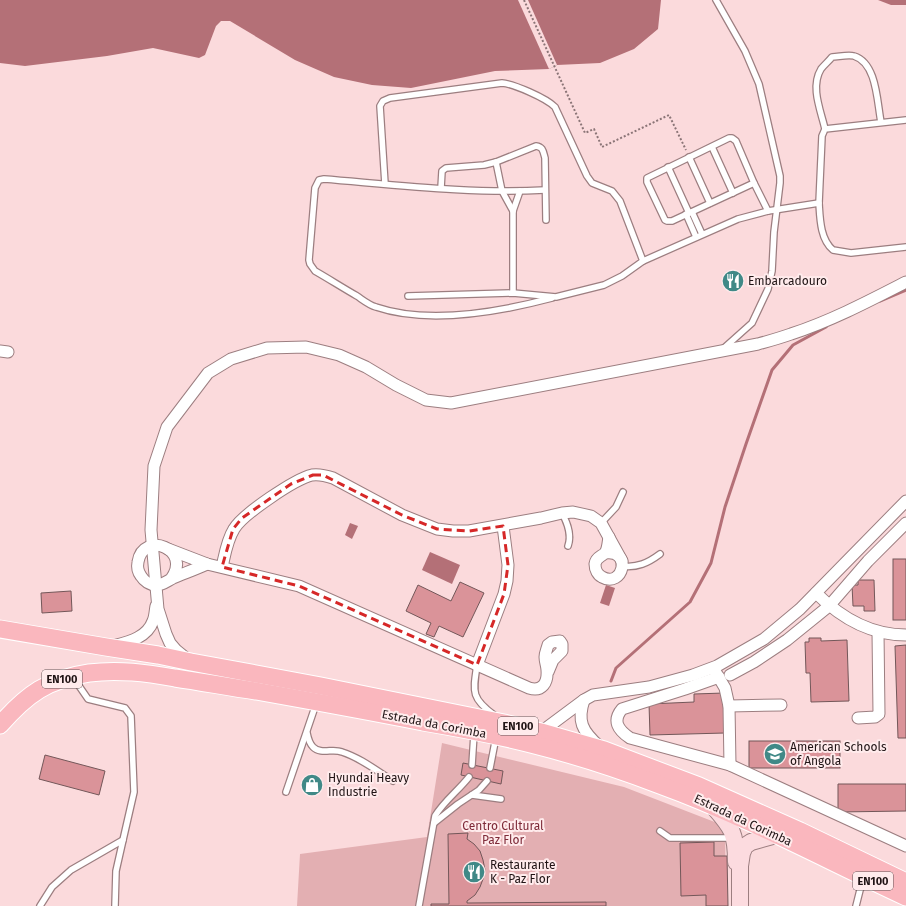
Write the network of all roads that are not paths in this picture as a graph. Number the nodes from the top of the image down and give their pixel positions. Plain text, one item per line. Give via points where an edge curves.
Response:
1 (716, 0) edge
2 (906, 120) edge
3 (881, 122) junction
4 (826, 129) junction
5 (712, 147) junction
6 (689, 157) junction
7 (496, 162) junction
8 (668, 167) junction
9 (754, 182) junction
10 (385, 184) junction
11 (441, 188) junction
12 (545, 190) junction
13 (502, 191) junction
14 (520, 191) junction
15 (733, 193) junction
16 (710, 203) junction
17 (819, 203) junction
18 (777, 209) junction
19 (512, 211) junction
20 (768, 211) junction
21 (689, 213) junction
22 (546, 220) dead end
23 (699, 236) junction
24 (906, 247) edge
25 (643, 261) junction
26 (906, 282) edge
27 (513, 293) junction
28 (408, 296) dead end
29 (556, 297) junction
30 (722, 350) junction
31 (623, 492) dead end
32 (906, 501) edge
33 (562, 513) junction
34 (601, 523) junction
35 (906, 523) edge
36 (503, 526) junction
37 (609, 537) junction
38 (152, 546) junction
39 (568, 546) dead end
40 (168, 548) junction
41 (605, 552) junction
42 (660, 554) dead end
43 (622, 563) junction
44 (208, 564) junction
45 (222, 567) junction
46 (171, 579) junction
47 (156, 585) junction
48 (816, 593) junction
49 (157, 599) junction
50 (829, 606) junction
51 (0, 628) edge
52 (878, 632) junction
53 (906, 635) edge
54 (106, 647) junction
55 (191, 662) junction
56 (718, 664) junction
57 (477, 665) junction
58 (548, 672) dead end
59 (730, 675) junction
60 (67, 677) junction
61 (719, 677) junction
62 (584, 700) junction
63 (317, 702) junction
64 (781, 704) dead end
65 (729, 706) junction
66 (858, 718) dead end
67 (0, 725) edge
68 (500, 729) junction
69 (474, 731) junction
70 (541, 732) junction
71 (307, 733) junction
72 (604, 750) junction
73 (472, 765) dead end
74 (730, 765) junction
75 (490, 768) dead end
76 (469, 777) dead end
77 (393, 781) dead end
78 (487, 781) dead end
79 (286, 792) dead end
80 (472, 795) junction
81 (501, 799) dead end
82 (712, 805) junction
83 (434, 823) junction
84 (660, 831) dead end
85 (776, 835) junction
86 (735, 838) junction
87 (123, 840) junction
88 (906, 846) edge
89 (740, 877) junction
90 (866, 878) junction
91 (906, 882) edge
92 (906, 897) edge
93 (40, 906) edge
94 (115, 906) edge
95 (418, 906) edge
96 (740, 906) edge
97 (856, 906) edge

1 - 18 lane via 745,51 759,84 780,176
2 - 3 lane
3 - 4 lane
3 - 4 lane via 872,74 864,61 853,55 832,57 821,70 816,95
4 - 17 lane via 822,136
5 - 6 lane
5 - 9 lane via 730,138 734,139
5 - 15 lane
6 - 8 lane
6 - 16 lane
7 - 11 lane via 446,168 442,171
7 - 12 lane via 536,146 540,147 545,158
7 - 13 lane
8 - 21 lane
8 - 21 lane via 649,176 647,182 665,220 669,222
9 - 15 lane
9 - 20 lane
10 - 11 lane
10 - 25 lane via 380,106 383,101 390,98 509,84 555,107 586,176 592,183 612,191 620,201
10 - 29 lane via 324,179 317,183 309,260 315,271 375,307 399,313 477,313 504,310
11 - 13 lane
12 - 14 lane
12 - 22 lane
13 - 14 lane
13 - 19 lane
14 - 19 lane
15 - 16 lane
16 - 21 lane
17 - 18 lane
17 - 24 lane via 822,231 826,242 833,250 851,253
18 - 20 lane
18 - 30 lane via 768,289 752,323
19 - 27 lane
20 - 23 lane
21 - 23 lane
23 - 25 lane
25 - 29 lane via 604,285
26 - 30 street via 866,303 791,334 758,344
27 - 28 lane
27 - 29 lane
30 - 38 street via 451,402 426,400 339,355 306,347 267,348 231,360 208,373 167,427 154,466
31 - 34 lane via 616,507
32 - 48 street
33 - 34 street via 573,512 591,516
33 - 36 street
33 - 39 lane via 569,530
34 - 37 street
35 - 50 street via 868,561
36 - 45 street via 469,531 438,529 402,515 333,478 313,475 291,484 242,518 233,529 227,543
36 - 57 street via 508,565 507,581
37 - 41 street
37 - 43 street
38 - 40 street
38 - 47 street
38 - 47 street via 140,554 137,564 142,578
40 - 44 street
40 - 46 street via 177,563
41 - 43 street via 614,553
41 - 43 street via 597,558 595,565 600,576 605,579 618,576 622,570
42 - 43 lane via 639,566 631,567
44 - 45 street
44 - 46 street
45 - 57 street via 299,586
46 - 47 street
47 - 49 street
48 - 50 street
48 - 56 street via 764,639
49 - 54 street via 153,621 145,633 129,642
49 - 55 street via 160,618 170,643
50 - 52 street via 853,622
50 - 59 street via 787,640
51 - 54 main road, EN100
52 - 53 street
52 - 66 street via 879,714 875,717
54 - 55 main road, Estrada da Corimba / EN100
55 - 68 main road, Estrada da Corimba / EN100 via 321,686
56 - 59 street
56 - 61 street
56 - 62 street via 670,682 600,693
57 - 58 street via 535,690 545,684
57 - 68 lane via 475,695
59 - 65 street via 732,691
60 - 63 main road, Estrada da Corimba / EN100 via 103,671 140,672
60 - 67 main road, Estrada da Corimba / EN100 via 30,695
60 - 87 lane via 77,683 88,699 125,708 131,716 134,792
61 - 65 street via 725,688
61 - 74 street via 622,708 618,713 617,725 630,738
62 - 70 street
62 - 72 street via 580,711 582,725 590,738
63 - 69 main road, Estrada da Corimba / EN100
63 - 71 lane
64 - 65 street
65 - 74 street
68 - 69 main road, Estrada da Corimba / EN100
68 - 70 main road, Estrada da Corimba / EN100
68 - 75 lane
68 - 82 main road, Estrada da Corimba / EN100 via 530,743 599,763
69 - 73 lane
70 - 72 main road, Estrada da Corimba / EN100
71 - 77 lane via 313,747 321,751 340,751 351,755
71 - 79 lane
72 - 91 main road, Estrada da Corimba / EN100 via 748,807
74 - 88 street
76 - 83 lane via 440,808
78 - 80 lane
80 - 81 lane
80 - 83 lane
82 - 85 main road, Estrada da Corimba / EN100
82 - 86 street via 727,822
83 - 95 lane
84 - 86 lane via 670,838
85 - 89 street via 745,846
85 - 90 main road, Estrada da Corimba / EN100
86 - 89 street via 736,864
87 - 93 lane via 71,870 52,887
87 - 94 lane via 116,871
89 - 96 street
90 - 92 main road, Estrada da Corimba / EN100
90 - 97 lane

